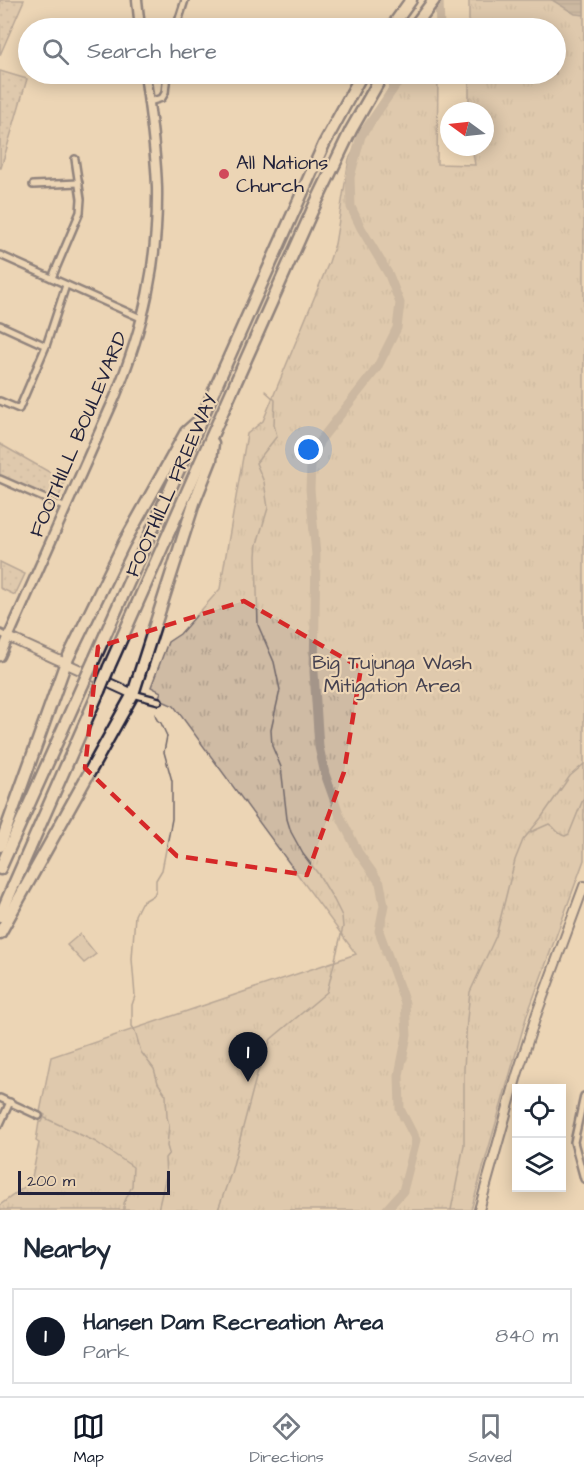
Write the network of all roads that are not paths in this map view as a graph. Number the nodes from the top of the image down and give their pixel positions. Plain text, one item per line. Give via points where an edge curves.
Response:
1 (137, 0) edge
2 (185, 0) edge
3 (411, 0) edge
4 (434, 0) edge
5 (139, 18) edge
6 (179, 18) edge
7 (398, 18) edge
8 (420, 18) edge
9 (147, 84) edge
10 (166, 84) edge
11 (356, 84) edge
12 (377, 84) edge
13 (149, 102) junction
14 (75, 159) dead end
15 (79, 183) junction
16 (33, 185) dead end
17 (0, 255) edge
18 (52, 278) junction
19 (66, 285) junction
20 (143, 319) junction
21 (0, 325) edge
22 (46, 346) junction
23 (0, 401) edge
24 (201, 418) junction
25 (215, 430) junction
26 (0, 479) edge
27 (66, 508) junction
28 (4, 635) edge
29 (0, 656) edge
30 (66, 662) junction
31 (133, 694) junction
32 (159, 701) dead end
33 (0, 846) edge
34 (0, 869) edge
35 (584, 886) edge
36 (582, 897) edge
37 (0, 916) edge
38 (0, 933) edge
39 (584, 1096) edge
40 (0, 1098) edge
41 (10, 1102) junction
42 (39, 1116) dead end
43 (0, 1124) edge
44 (584, 1179) edge
45 (479, 1210) edge

1 - 5 main road
2 - 6 street
3 - 7 highway
4 - 8 highway
9 - 13 main road, FOOTHILL BOULEVARD
10 - 13 street via 164,96
11 - 24 highway, FOOTHILL FREEWAY via 313,167
12 - 25 highway, FOOTHILL FREEWAY via 312,211
13 - 20 main road, FOOTHILL BOULEVARD via 157,221
14 - 15 street
15 - 16 street
15 - 18 street via 78,219
17 - 18 street
18 - 19 street
19 - 20 street
19 - 22 street
20 - 27 main road, FOOTHILL BOULEVARD via 119,387
21 - 22 street
22 - 23 street via 19,409
24 - 30 highway via 186,432 124,543
24 - 34 highway, FOOTHILL FREEWAY, bridge
25 - 31 highway via 211,460
25 - 37 highway, FOOTHILL FREEWAY, bridge
26 - 27 street
27 - 28 main road, FOOTHILL BOULEVARD
28 - 29 main road, FOOTHILL BOULEVARD
28 - 30 main road
30 - 31 main road
30 - 33 highway
31 - 32 street
31 - 38 highway
35 - 36 main road
36 - 45 main road via 534,1023
39 - 44 street via 574,1146
40 - 41 street
41 - 42 street
41 - 43 street

